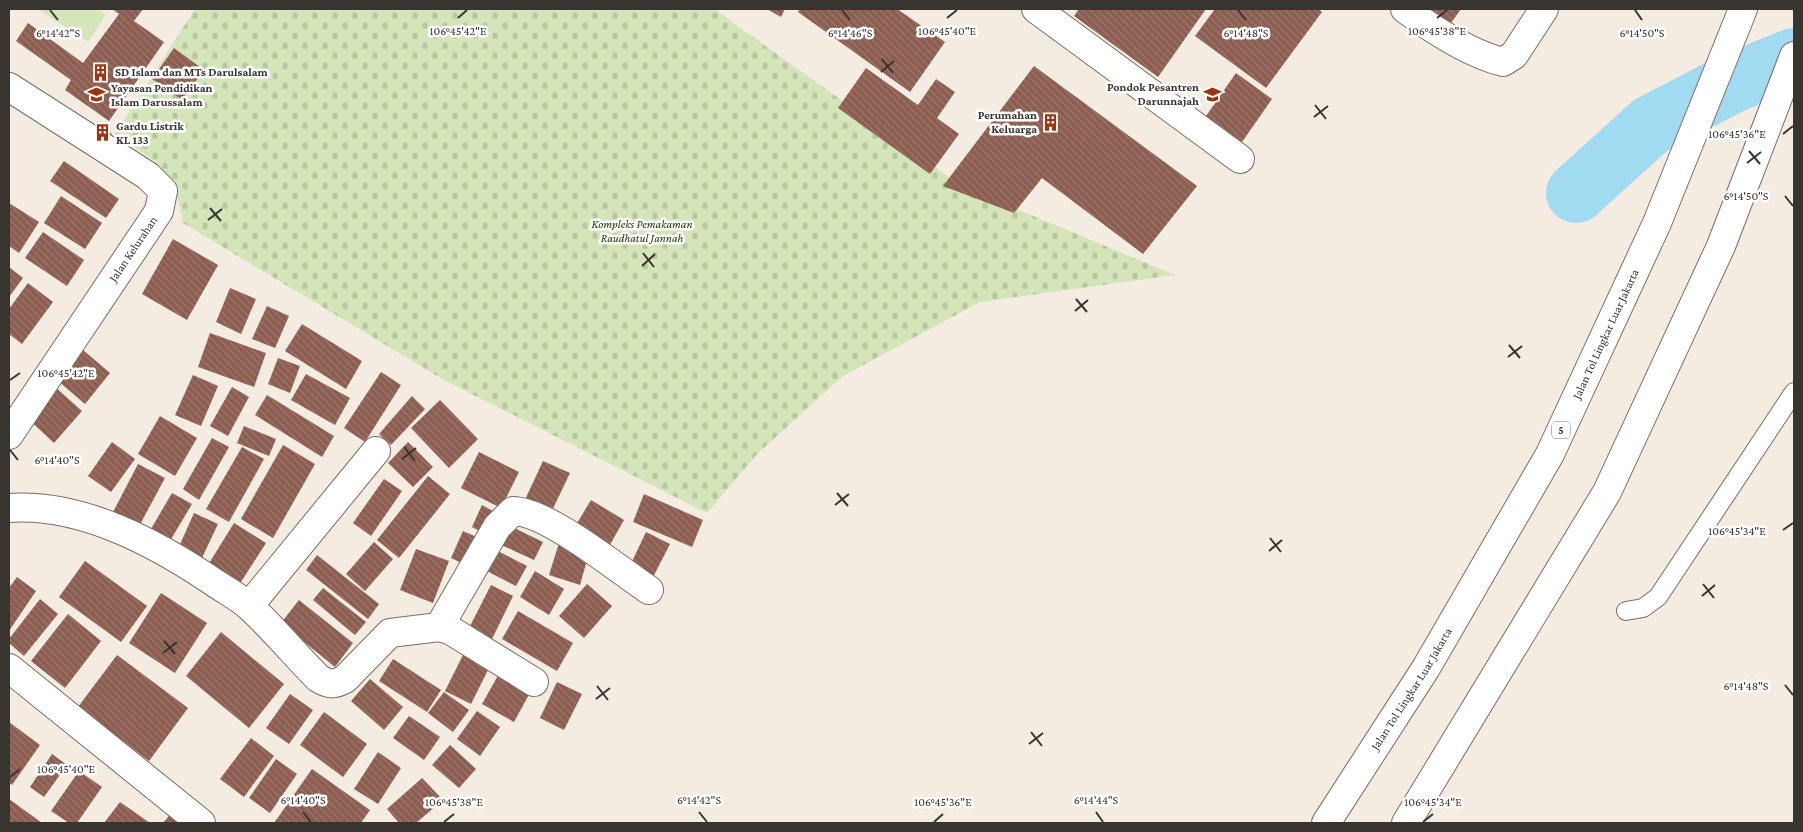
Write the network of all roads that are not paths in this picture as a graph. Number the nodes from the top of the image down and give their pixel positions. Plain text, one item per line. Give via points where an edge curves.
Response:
1 (1405, 9) edge
2 (1544, 9) edge
3 (1743, 9) edge
4 (1047, 12) edge
5 (1794, 56) edge
6 (9, 87) edge
7 (1240, 159) dead end
8 (1794, 392) edge
9 (9, 435) edge
10 (376, 451) dead end
11 (9, 508) edge
12 (650, 590) dead end
13 (249, 606) junction
14 (1626, 611) dead end
15 (439, 627) junction
16 (9, 668) edge
17 (534, 682) dead end
18 (201, 823) edge
19 (1326, 823) edge
20 (1406, 823) edge

1 - 2 main road via 1487,58 1503,62 1514,56
3 - 19 main road, Jalan Tol Lingkar Luar Jakarta / 5 via 1657,223 1550,454 1426,668
4 - 7 main road
5 - 20 main road via 1722,246 1607,492
6 - 9 main road, Jalan Kelurahan via 148,176 163,191 159,211
8 - 14 lane via 1658,597 1643,608
10 - 13 main road
11 - 13 main road via 34,506 128,533 178,558
12 - 15 main road via 560,530 521,511 513,511 497,527
13 - 15 main road via 318,678 328,684 345,679 390,633
15 - 17 main road via 450,630
16 - 18 main road

